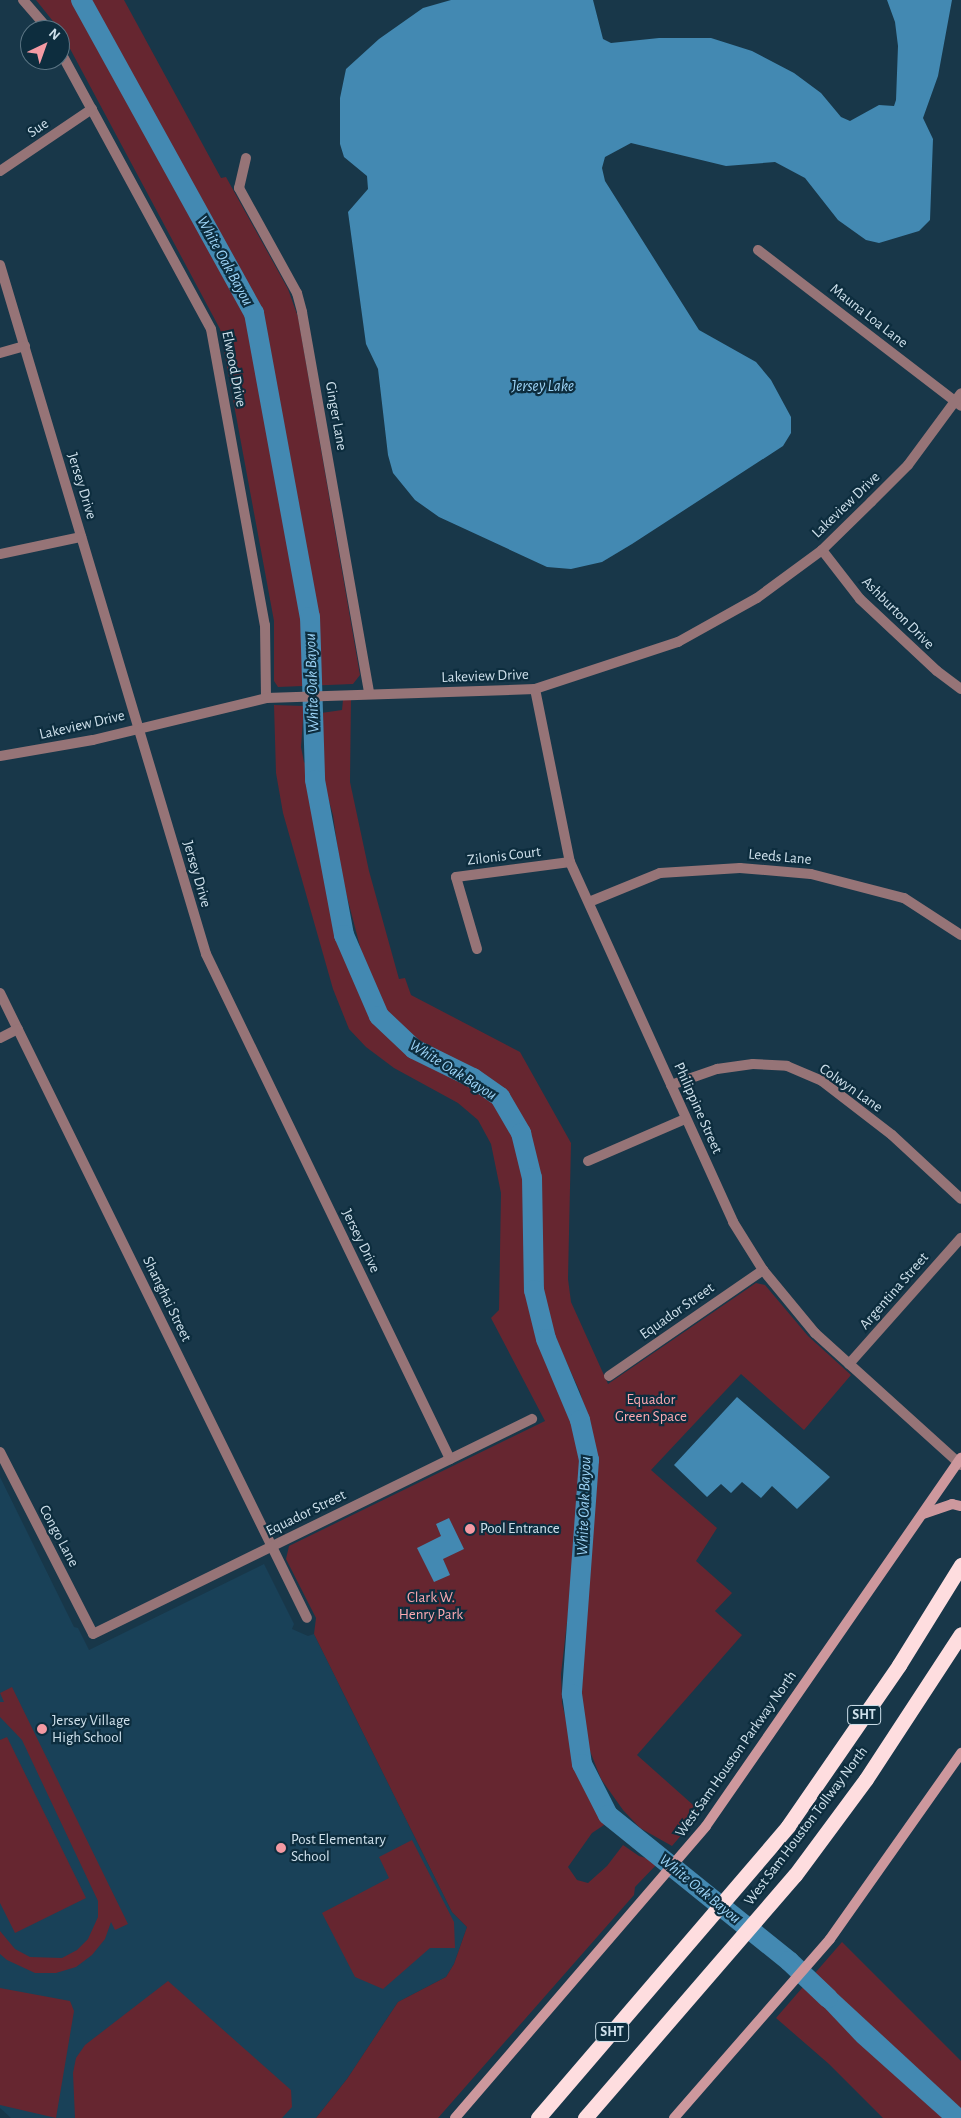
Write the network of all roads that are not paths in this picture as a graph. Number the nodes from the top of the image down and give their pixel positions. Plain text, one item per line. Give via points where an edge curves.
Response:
1 (23, 0) edge
2 (40, 20) edge
3 (70, 69) edge
4 (92, 109) junction
5 (246, 158) dead end
6 (0, 171) edge
7 (758, 250) dead end
8 (0, 265) edge
9 (25, 346) junction
10 (0, 353) edge
11 (959, 400) edge
12 (81, 537) junction
13 (822, 550) junction
14 (0, 554) edge
15 (535, 689) junction
16 (961, 689) edge
17 (369, 692) junction
18 (266, 698) junction
19 (139, 726) junction
20 (0, 756) edge
21 (570, 862) junction
22 (588, 902) junction
23 (961, 935) edge
24 (477, 949) dead end
25 (0, 993) edge
26 (18, 1029) junction
27 (0, 1038) edge
28 (671, 1085) junction
29 (685, 1119) junction
30 (588, 1161) dead end
31 (961, 1199) edge
32 (961, 1238) edge
33 (763, 1270) junction
34 (849, 1364) junction
35 (609, 1376) dead end
36 (532, 1419) dead end
37 (0, 1452) edge
38 (450, 1459) junction
39 (960, 1462) edge
40 (961, 1506) edge
41 (923, 1514) junction
42 (271, 1546) junction
43 (961, 1564) edge
44 (306, 1618) dead end
45 (93, 1634) joint
46 (961, 1634) edge
47 (961, 1753) edge
48 (455, 2118) edge
49 (538, 2118) edge
50 (585, 2118) edge
51 (674, 2118) edge

1 - 2 street
3 - 4 street, Elwood Drive
4 - 6 street, Sue
4 - 18 street, Elwood Drive via 211,329 264,626
5 - 17 street, Ginger Lane via 239,188 297,293 302,312
7 - 11 street, Mauna Loa Lane
8 - 9 street, Jersey Drive
9 - 10 street
9 - 12 street, Jersey Drive
11 - 13 street, Lakeview Drive via 908,465
12 - 14 street
12 - 19 street, Jersey Drive
13 - 15 street, Lakeview Drive via 757,598 678,642
13 - 16 street, Ashburton Drive via 860,599 936,671
15 - 17 street, Lakeview Drive
15 - 21 street, Philippine Street
17 - 18 street, Lakeview Drive
18 - 19 street, Lakeview Drive
19 - 20 street, Lakeview Drive via 93,740
19 - 38 street, Jersey Drive via 206,954
21 - 22 street, Philippine Street
21 - 24 street, Zilonis Court via 456,877
22 - 23 street, Leeds Lane via 660,873 740,868 811,874 904,898
22 - 28 street, Philippine Street
25 - 26 street, Shanghai Street
26 - 27 street
26 - 42 street, Shanghai Street
28 - 29 street, Philippine Street
28 - 31 street, Colwyn Lane via 717,1069 753,1064 787,1066 822,1082 884,1129
29 - 30 street
29 - 33 street, Philippine Street via 733,1222
32 - 34 street, Argentina Street
33 - 34 street, Philippine Street via 815,1333
33 - 35 street, Equador Street
34 - 39 street, Philippine Street
36 - 38 street, Equador Street
37 - 45 street, Congo Lane
38 - 42 street, Equador Street
39 - 41 main road, West Sam Houston Parkway North
40 - 41 main road via 952,1504
41 - 48 main road, West Sam Houston Parkway North via 706,1826
42 - 44 street, Shanghai Street
42 - 45 street, Equador Street
43 - 49 highway, West Sam Houston Tollway North / SHT via 899,1665 788,1826
46 - 50 highway, West Sam Houston Tollway North / SHT via 860,1787 781,1893
47 - 51 main road via 830,1939

